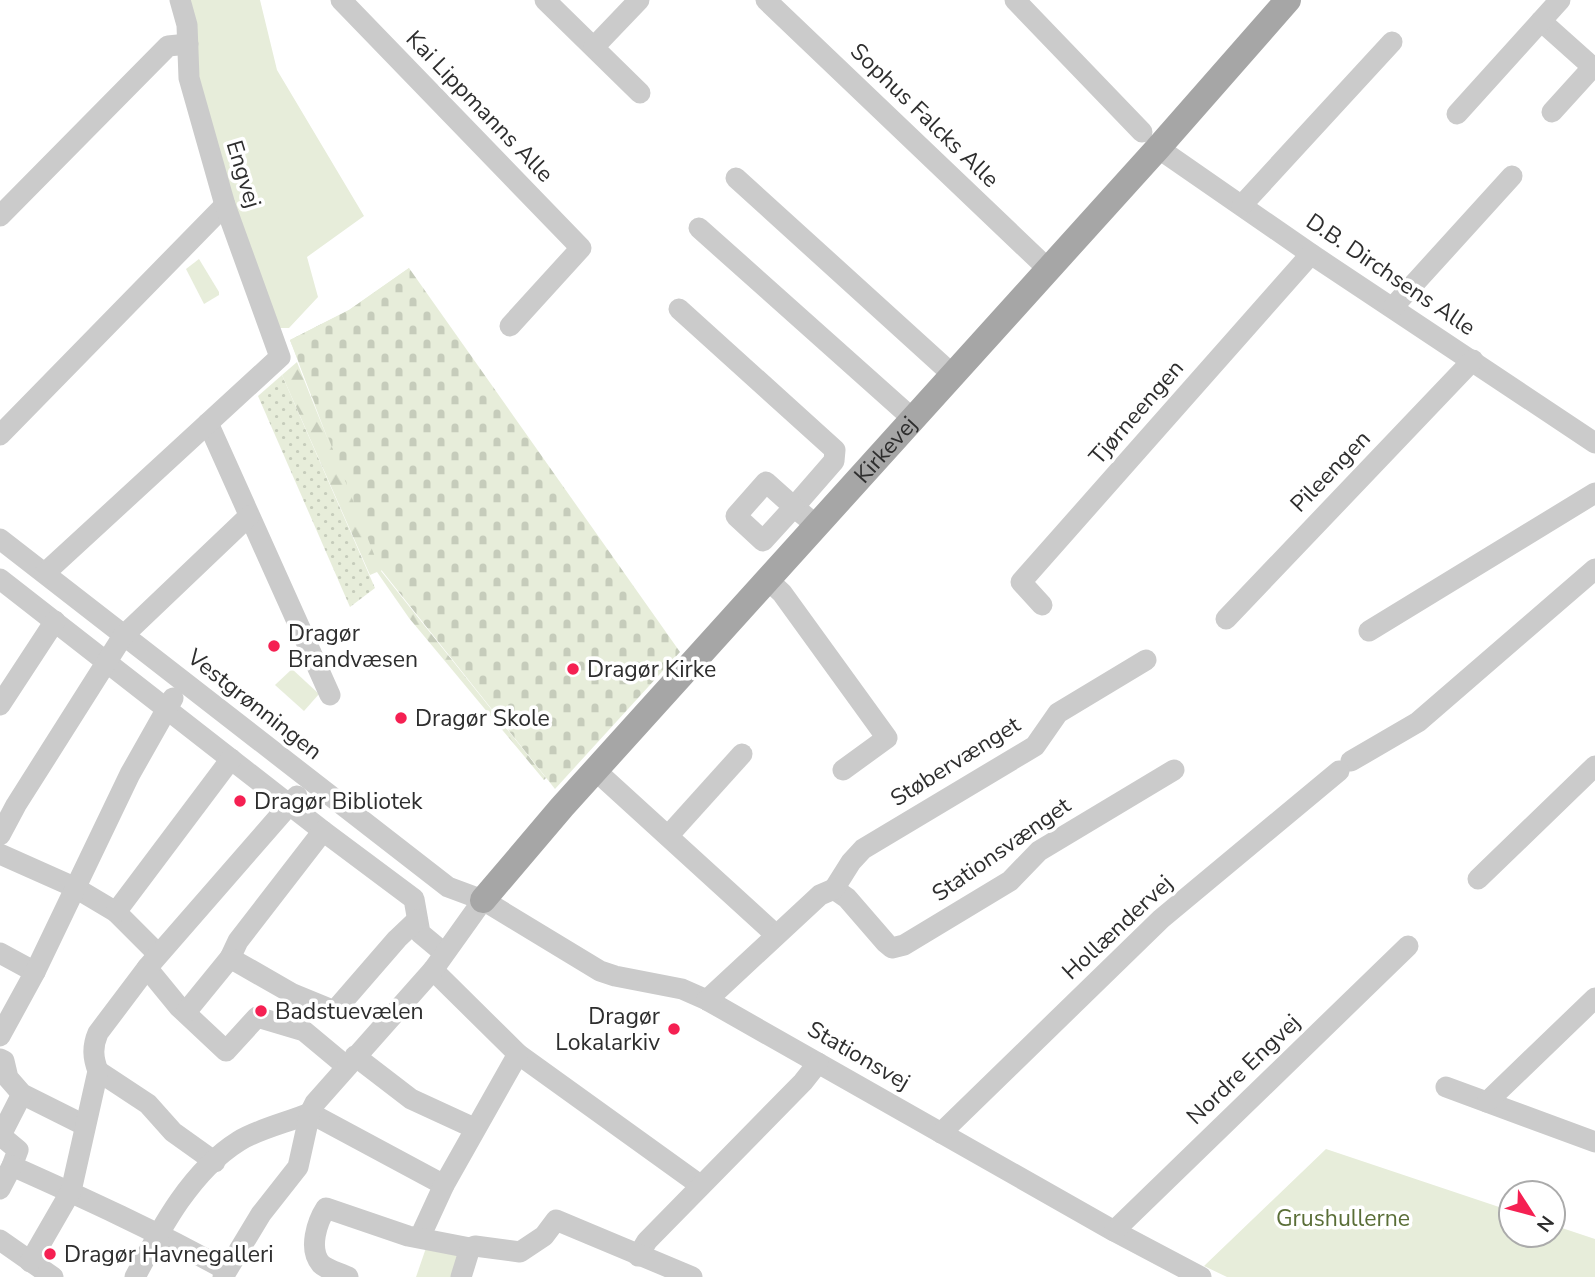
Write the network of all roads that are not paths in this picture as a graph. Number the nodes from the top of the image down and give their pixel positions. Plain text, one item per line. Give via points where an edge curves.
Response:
1 (180, 0) edge
2 (341, 0) edge
3 (545, 0) edge
4 (639, 0) edge
5 (766, 0) edge
6 (1015, 0) edge
7 (1560, 0) edge
8 (1279, 3) edge
9 (1542, 20) junction
10 (1392, 42) dead end
11 (188, 44) junction
12 (594, 47) junction
13 (640, 93) dead end
14 (1552, 112) dead end
15 (1457, 114) dead end
16 (1150, 140) junction
17 (1512, 176) dead end
18 (736, 178) dead end
19 (225, 205) junction
20 (1242, 205) junction
21 (0, 216) edge
22 (699, 228) dead end
23 (1311, 254) junction
24 (1048, 269) junction
25 (1393, 307) junction
26 (679, 309) dead end
27 (510, 326) dead end
28 (1473, 360) junction
29 (953, 375) junction
30 (913, 419) junction
31 (208, 423) junction
32 (0, 435) edge
33 (1595, 443) edge
34 (1595, 493) edge
35 (249, 516) junction
36 (816, 525) junction
37 (0, 539) edge
38 (1595, 569) edge
39 (45, 573) junction
40 (0, 579) edge
41 (768, 580) junction
42 (1042, 605) dead end
43 (1226, 619) dead end
44 (55, 621) junction
45 (1369, 631) dead end
46 (123, 636) junction
47 (106, 660) junction
48 (1146, 660) dead end
49 (183, 682) junction
50 (330, 695) dead end
51 (0, 705) edge
52 (166, 709) junction
53 (742, 754) dead end
54 (231, 759) junction
55 (1595, 766) edge
56 (1174, 769) dead end
57 (595, 770) junction
58 (843, 770) dead end
59 (310, 781) junction
60 (8, 798) edge
61 (290, 804) junction
62 (323, 831) junction
63 (0, 835) edge
64 (668, 836) junction
65 (0, 854) edge
66 (1478, 879) dead end
67 (74, 887) junction
68 (834, 890) junction
69 (483, 900) junction
70 (117, 912) junction
71 (417, 920) junction
72 (776, 935) junction
73 (1408, 946) dead end
74 (0, 953) edge
75 (230, 958) junction
76 (152, 961) junction
77 (439, 962) junction
78 (35, 972) junction
79 (1595, 998) edge
80 (707, 1000) junction
81 (187, 1012) junction
82 (2, 1030) edge
83 (518, 1054) junction
84 (0, 1059) edge
85 (350, 1061) junction
86 (818, 1063) junction
87 (98, 1071) junction
88 (1446, 1087) dead end
89 (22, 1094) junction
90 (1487, 1102) junction
91 (310, 1113) junction
92 (84, 1125) junction
93 (474, 1128) junction
94 (941, 1133) junction
95 (0, 1135) edge
96 (1595, 1142) edge
97 (215, 1162) junction
98 (12, 1166) junction
99 (444, 1185) junction
100 (700, 1185) junction
101 (0, 1189) edge
102 (72, 1191) junction
103 (1114, 1231) junction
104 (158, 1233) junction
105 (420, 1237) junction
106 (0, 1240) edge
107 (470, 1248) junction
108 (638, 1255) junction
109 (30, 1262) junction
110 (225, 1273) edge
111 (53, 1277) edge
112 (135, 1277) edge
113 (348, 1277) edge
114 (461, 1277) edge
115 (692, 1277) edge
116 (1201, 1277) edge

1 - 11 street, Engvej
2 - 27 street, Kai Lippmanns Alle via 581,248
3 - 12 street
4 - 12 street
5 - 24 street, Sophus Falcks Alle
6 - 16 street, D.B. Dirchsens Alle
7 - 9 street
8 - 16 main road, Kirkevej
9 - 14 street via 1591,69
9 - 15 street
10 - 20 street
11 - 19 street, Engvej via 189,78
11 - 21 street via 168,46
12 - 13 street
16 - 20 street, D.B. Dirchsens Alle
16 - 24 main road, Kirkevej
17 - 25 street
18 - 29 street
19 - 31 street, Engvej via 280,357
19 - 32 street
20 - 23 street, D.B. Dirchsens Alle
22 - 30 street
23 - 25 street, D.B. Dirchsens Alle
23 - 42 street, Tjørneengen via 1021,582
24 - 29 main road, Kirkevej
25 - 28 street, D.B. Dirchsens Alle
26 - 36 street via 835,450 834,461 794,507
28 - 33 street, D.B. Dirchsens Alle
28 - 43 street, Pileengen
29 - 30 main road, Kirkevej
30 - 36 main road, Kirkevej
31 - 35 street
31 - 39 street
34 - 45 street
35 - 46 street
35 - 50 street
36 - 41 main road, Kirkevej
37 - 39 street, Vestgrønningen
38 - 94 street, Hollændervej via 1418,722 1345,766 1161,919
39 - 46 street, Vestgrønningen
40 - 44 street
41 - 57 main road, Kirkevej
41 - 58 street via 887,738
44 - 47 street
44 - 51 street
46 - 47 street
46 - 49 street, Vestgrønningen
47 - 52 street
47 - 60 street
48 - 68 street, Støbervænget via 1058,713 1035,746 863,849
49 - 52 street
49 - 59 street, Vestgrønningen
52 - 54 street
52 - 67 street
53 - 64 street
54 - 61 street
54 - 70 street
55 - 66 street
56 - 68 street, Stationsvænget via 1039,851 1010,881 904,945 892,948 848,898
57 - 64 street
57 - 69 main road, Kirkevej
59 - 61 street
59 - 69 street, Vestgrønningen via 448,887
60 - 63 street
61 - 62 street
61 - 76 street
62 - 71 street via 414,899
62 - 75 street
64 - 72 street
65 - 67 street
67 - 70 street
67 - 78 street
68 - 72 street via 820,895
69 - 77 street
69 - 80 street, Stationsvej via 600,971 682,989
70 - 76 street
71 - 75 street via 332,1010
71 - 77 street
72 - 80 street
73 - 103 street, Nordre Engvej
74 - 78 street
75 - 81 street
76 - 81 street
76 - 87 street via 98,1033 94,1044
77 - 83 street
77 - 85 street
78 - 82 street
79 - 90 street
80 - 86 street, Stationsvej
81 - 85 street via 226,1051 257,1017 304,1031
83 - 93 street
83 - 100 street
84 - 89 street
85 - 91 street
85 - 93 street via 411,1099
86 - 94 street, Stationsvej
86 - 100 street
87 - 92 street
87 - 97 street via 148,1104 173,1132
88 - 90 street
89 - 92 street
89 - 95 street
90 - 96 street
91 - 97 street via 240,1140
91 - 99 street
91 - 110 street via 298,1167 261,1214
92 - 102 street
93 - 99 street
94 - 103 street, Stationsvej
95 - 98 street via 18,1150
97 - 104 street via 191,1186
98 - 101 street
98 - 102 street
99 - 105 street
100 - 108 street
102 - 104 street
102 - 109 street
103 - 116 street, Stationsvej
104 - 110 street
104 - 112 street
105 - 107 street
105 - 113 street via 326,1208 315,1242 318,1257 321,1264
106 - 109 street
107 - 108 street via 520,1252 544,1236 556,1220
107 - 114 street
108 - 115 street
109 - 111 street

